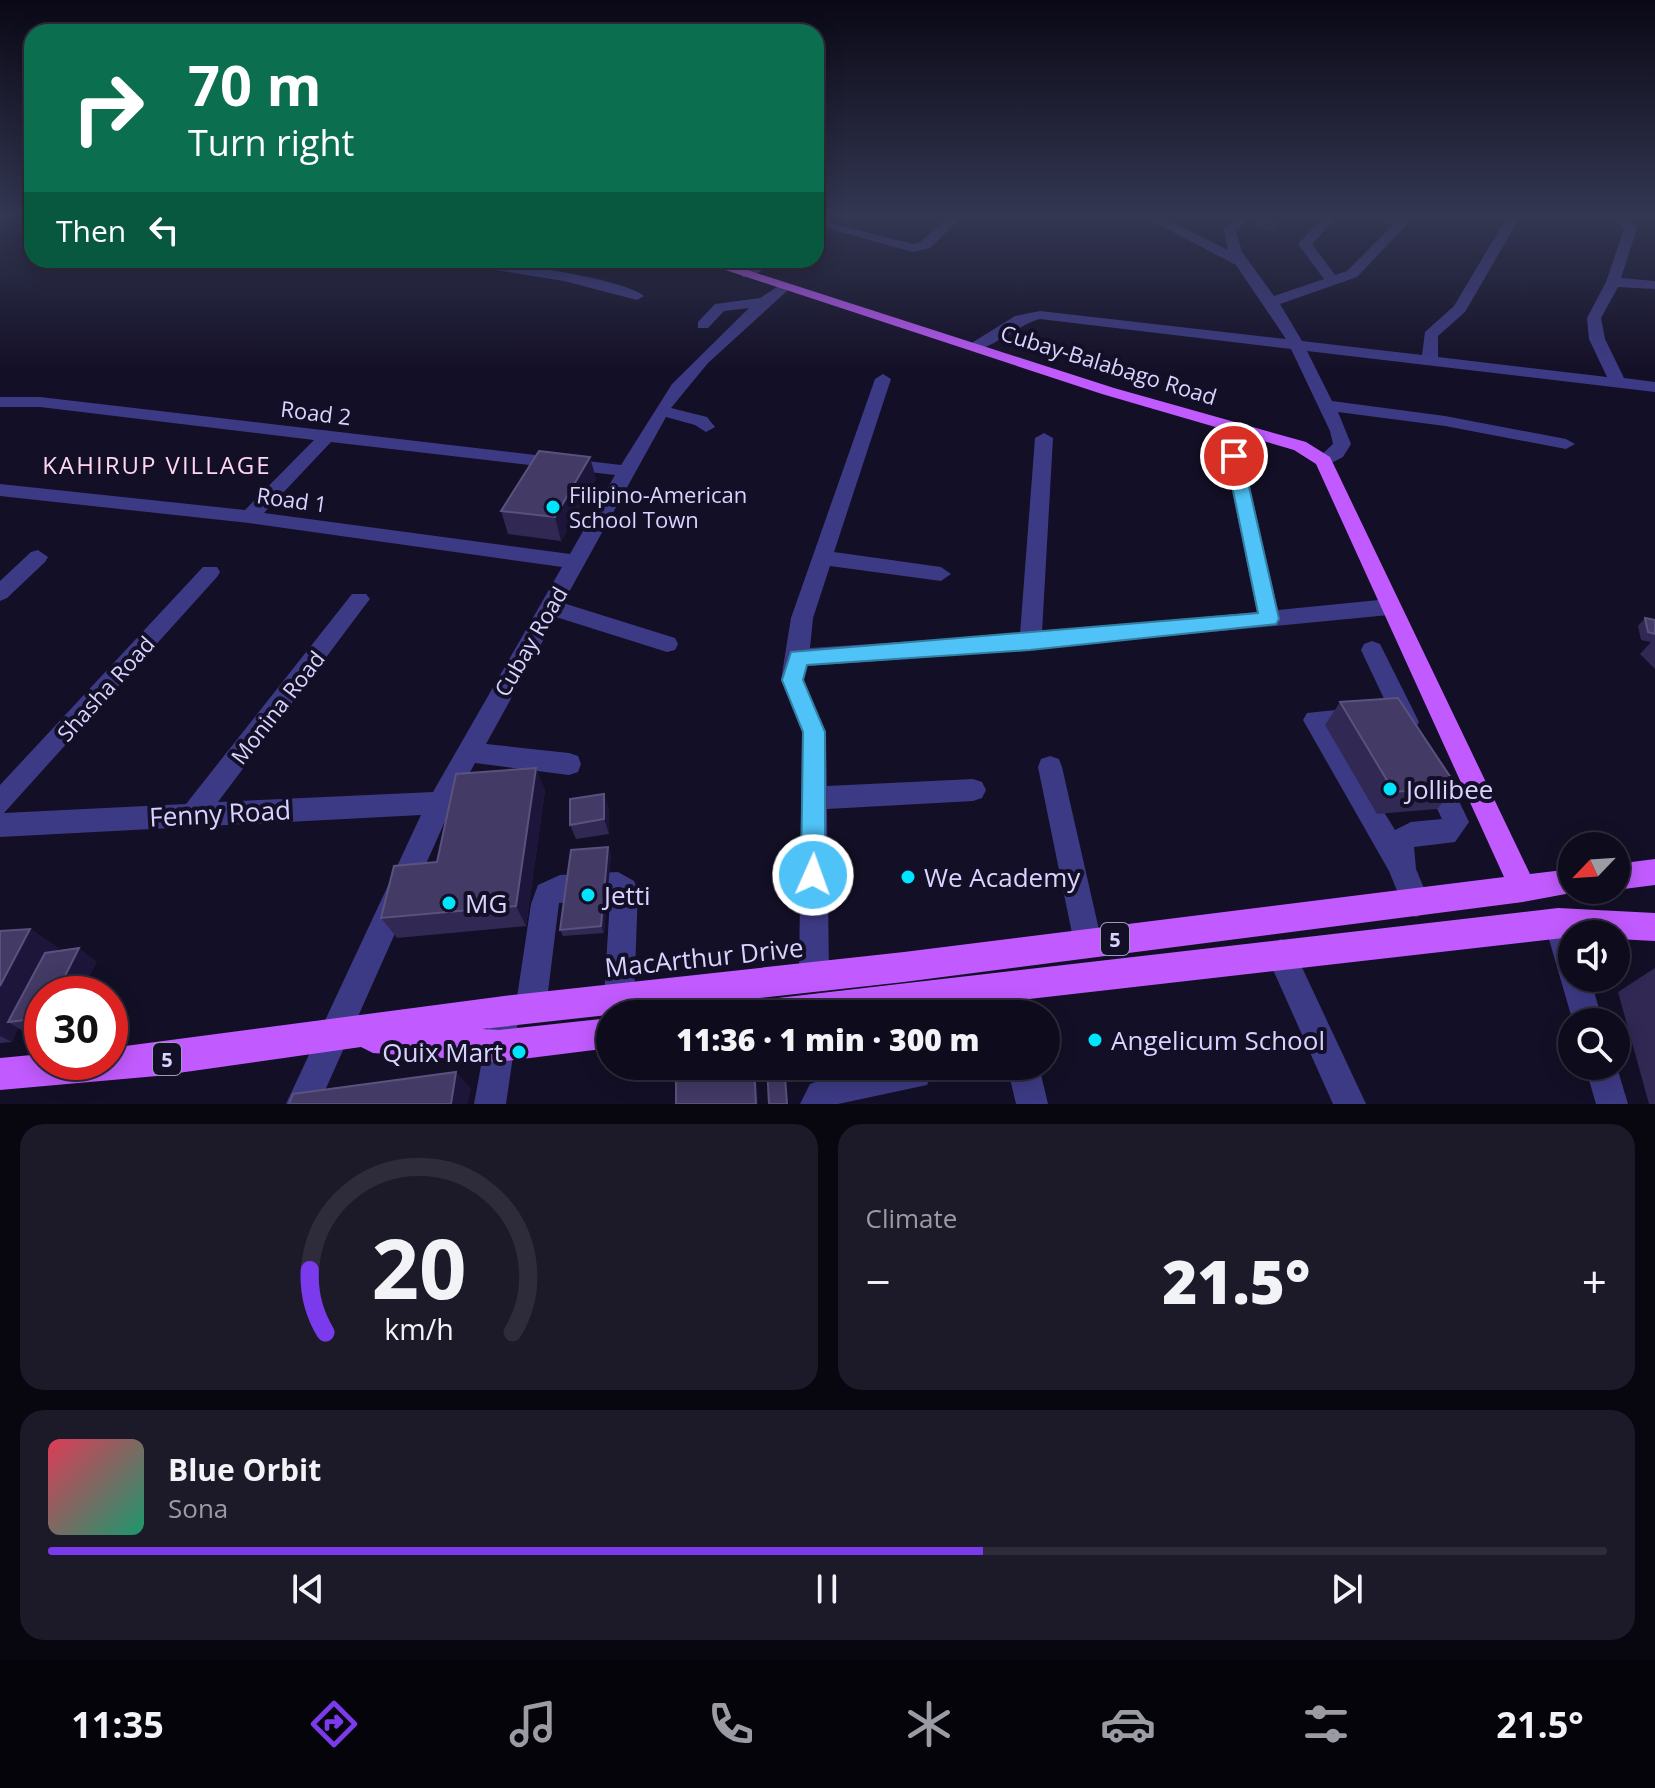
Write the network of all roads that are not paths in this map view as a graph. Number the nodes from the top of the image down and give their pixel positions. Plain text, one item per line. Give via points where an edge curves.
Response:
1 (512, 269) edge
2 (731, 269) edge
3 (756, 269) edge
4 (1246, 269) edge
5 (1323, 269) edge
6 (1359, 269) edge
7 (1484, 269) edge
8 (1617, 269) edge
9 (747, 274) junction
10 (1331, 280) junction
11 (1613, 282) junction
12 (1655, 285) edge
13 (783, 287) junction
14 (637, 296) dead end
15 (761, 302) junction
16 (1272, 302) junction
17 (703, 325) dead end
18 (1298, 346) junction
19 (975, 347) junction
20 (1430, 360) junction
21 (883, 379) dead end
22 (1618, 383) junction
23 (1655, 387) edge
24 (0, 402) edge
25 (1326, 405) junction
26 (661, 410) junction
27 (706, 427) dead end
28 (328, 435) junction
29 (1044, 438) dead end
30 (1566, 444) dead end
31 (1234, 456) dead end
32 (1324, 461) junction
33 (627, 471) junction
34 (0, 490) edge
35 (249, 517) junction
36 (38, 557) dead end
37 (823, 558) junction
38 (576, 562) junction
39 (210, 572) dead end
40 (941, 574) dead end
41 (0, 593) edge
42 (359, 599) dead end
43 (548, 606) junction
44 (1389, 607) junction
45 (1269, 619) junction
46 (1030, 642) junction
47 (667, 644) dead end
48 (1372, 650) dead end
49 (798, 658) junction
50 (1439, 713) junction
51 (1404, 715) junction
52 (468, 752) junction
53 (569, 764) dead end
54 (1050, 767) dead end
55 (973, 790) dead end
56 (815, 798) junction
57 (0, 803) edge
58 (440, 803) junction
59 (194, 814) junction
60 (0, 825) edge
61 (1402, 869) junction
62 (1655, 872) edge
63 (1630, 875) edge
64 (1558, 884) edge
65 (1523, 889) junction
66 (1416, 903) junction
67 (1558, 922) edge
68 (1630, 926) edge
69 (1655, 927) edge
70 (1088, 943) junction
71 (1281, 954) junction
72 (814, 977) junction
73 (619, 998) junction
74 (888, 1000) edge
75 (518, 1009) junction
76 (596, 1035) edge
77 (333, 1036) junction
78 (499, 1046) junction
79 (0, 1074) edge
80 (875, 1080) edge
81 (1026, 1080) edge
82 (1605, 1080) edge
83 (302, 1104) edge
84 (490, 1104) edge
85 (816, 1104) edge
86 (1032, 1104) edge
87 (1350, 1104) edge
88 (1612, 1104) edge

1 - 14 street
2 - 9 main road, Cubay-Balabago Road
3 - 9 street
4 - 16 street
5 - 10 street
6 - 10 street
7 - 20 street via 1460,309 1430,335
8 - 11 street
9 - 13 main road, Cubay-Balabago Road
10 - 16 street
11 - 12 street
11 - 22 street via 1594,318 1597,339
13 - 15 street, Cubay Road
13 - 19 main road, Cubay-Balabago Road
15 - 17 street via 720,307
15 - 26 street, Cubay Road via 691,367
16 - 18 street
18 - 19 street via 1040,315 1020,319
18 - 20 street
18 - 25 street
19 - 32 main road, Cubay-Balabago Road via 1300,446
20 - 22 street
21 - 37 street
22 - 23 street
24 - 28 street, Road 2 via 40,402
25 - 30 street
25 - 32 street via 1342,444
26 - 27 street
26 - 33 street, Cubay Road
28 - 33 street, Road 2
28 - 35 street
29 - 46 street
31 - 45 street
32 - 44 main road
33 - 38 street, Cubay Road
34 - 35 street, Road 1
35 - 38 street, Road 1
36 - 41 street
37 - 40 street
37 - 49 street via 802,618
38 - 43 street, Cubay Road
39 - 57 street, Shasha Road
42 - 59 street, Monina Road
43 - 47 street
43 - 52 street, Cubay Road
44 - 45 street
44 - 50 main road
45 - 46 street
46 - 49 street
48 - 51 street
49 - 56 street via 792,680 814,732
50 - 51 street
50 - 65 main road
51 - 61 street via 1456,822 1446,833 1411,834 1400,842
51 - 61 street via 1315,720
52 - 53 street
52 - 58 street, Cubay Road
54 - 70 street
55 - 56 street
56 - 72 street
58 - 59 street, Fenny Road
58 - 77 street, Cubay Road
59 - 60 street, Fenny Road
61 - 66 street
62 - 63 main road
64 - 65 main road, MacArthur Drive
65 - 66 main road, MacArthur Drive
66 - 70 main road, MacArthur Drive / 5
67 - 71 main road
68 - 69 main road
70 - 72 main road, MacArthur Drive / 5
71 - 74 main road
71 - 87 street
72 - 73 main road, MacArthur Drive / 5
73 - 75 main road, MacArthur Drive / 5
73 - 75 street via 624,890 618,885 560,888 548,894
75 - 77 main road, MacArthur Drive / 5
75 - 78 street
76 - 78 main road
77 - 78 main road
77 - 79 main road, MacArthur Drive / 5
77 - 83 street, Cubay Road
78 - 84 street
80 - 85 street via 840,1085
81 - 86 street
82 - 88 street

